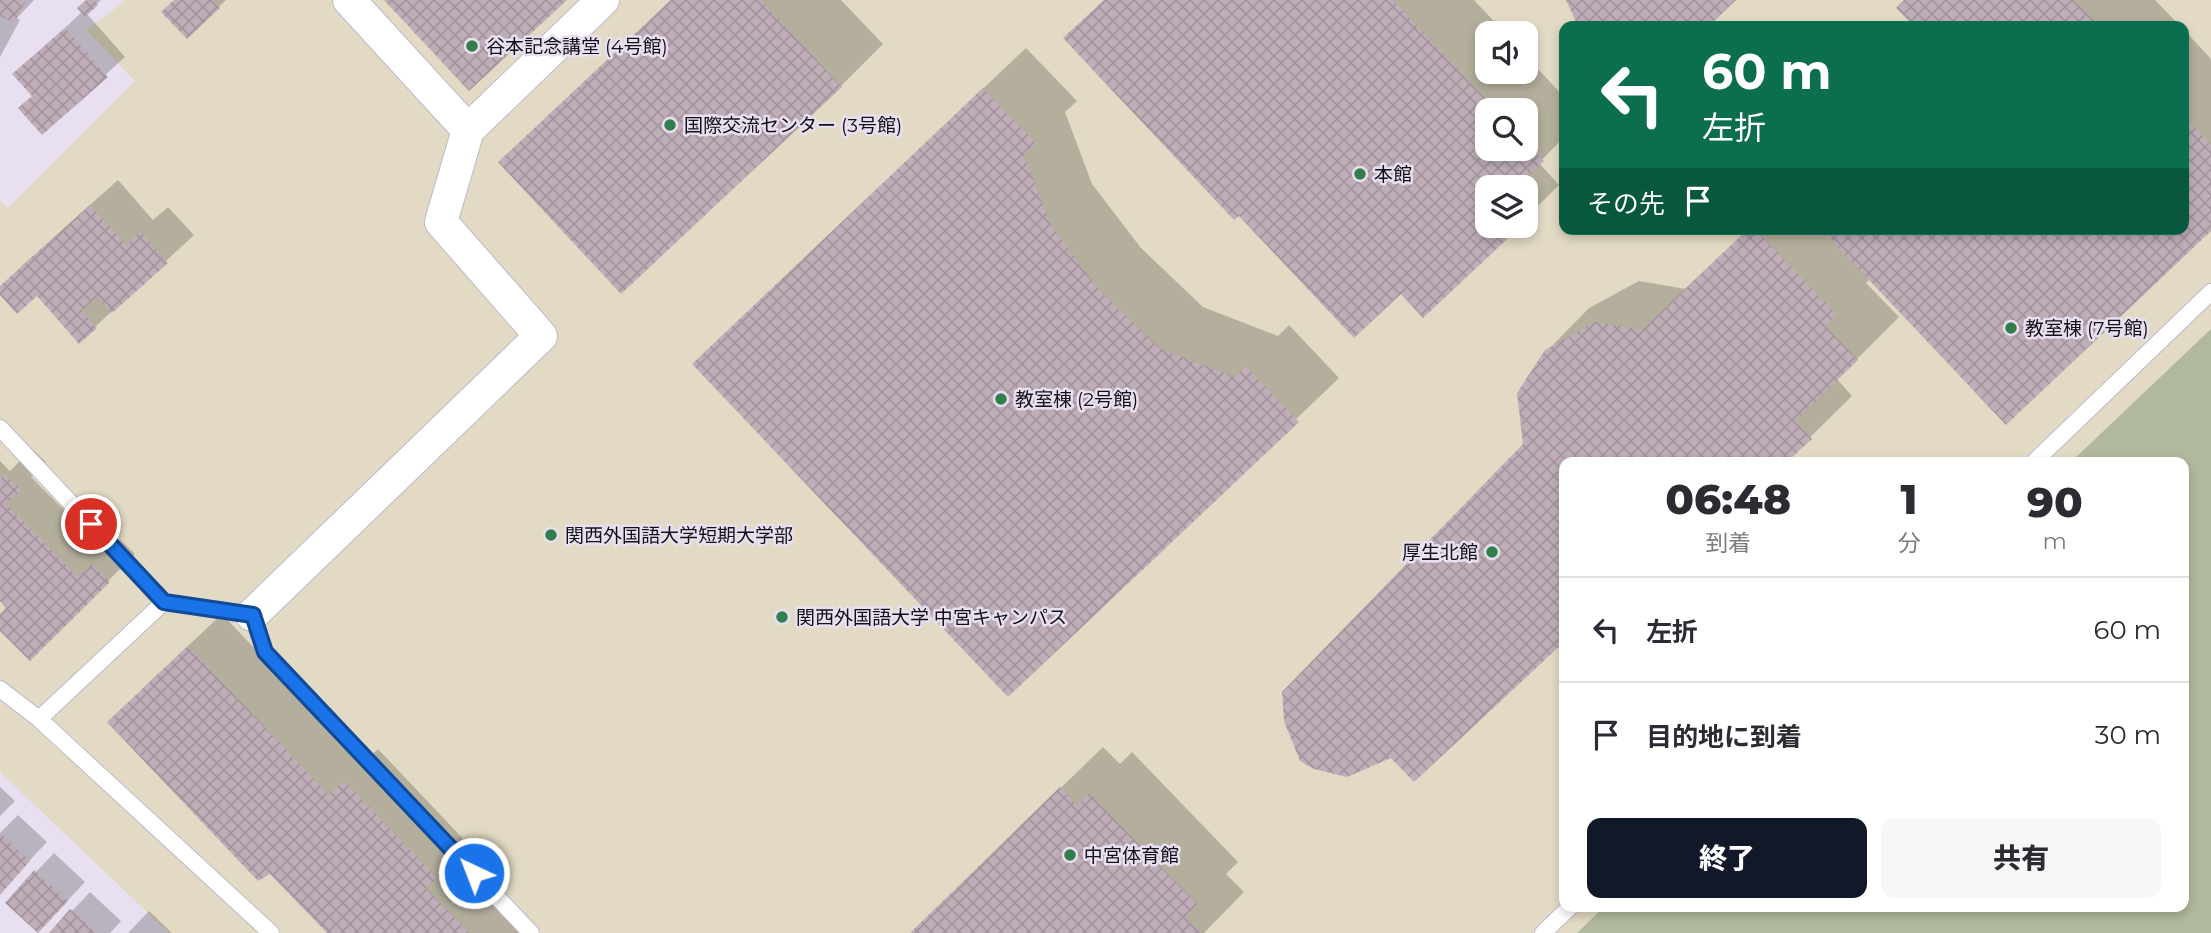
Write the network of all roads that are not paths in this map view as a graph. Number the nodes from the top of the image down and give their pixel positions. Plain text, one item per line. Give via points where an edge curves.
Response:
1 (349, 0) edge
2 (603, 0) edge
3 (468, 130) junction
4 (2211, 292) edge
5 (0, 428) edge
6 (2039, 457) edge
7 (164, 602) junction
8 (253, 615) junction
9 (0, 689) edge
10 (39, 719) junction
11 (1565, 912) edge
12 (271, 933) edge
13 (531, 933) edge
14 (1543, 933) edge

1 - 3 street
2 - 3 street
3 - 8 street via 441,222 541,336
4 - 6 lane
5 - 7 lane
7 - 8 lane
7 - 10 lane
8 - 13 lane via 265,652
9 - 10 lane
10 - 12 lane
11 - 14 lane

